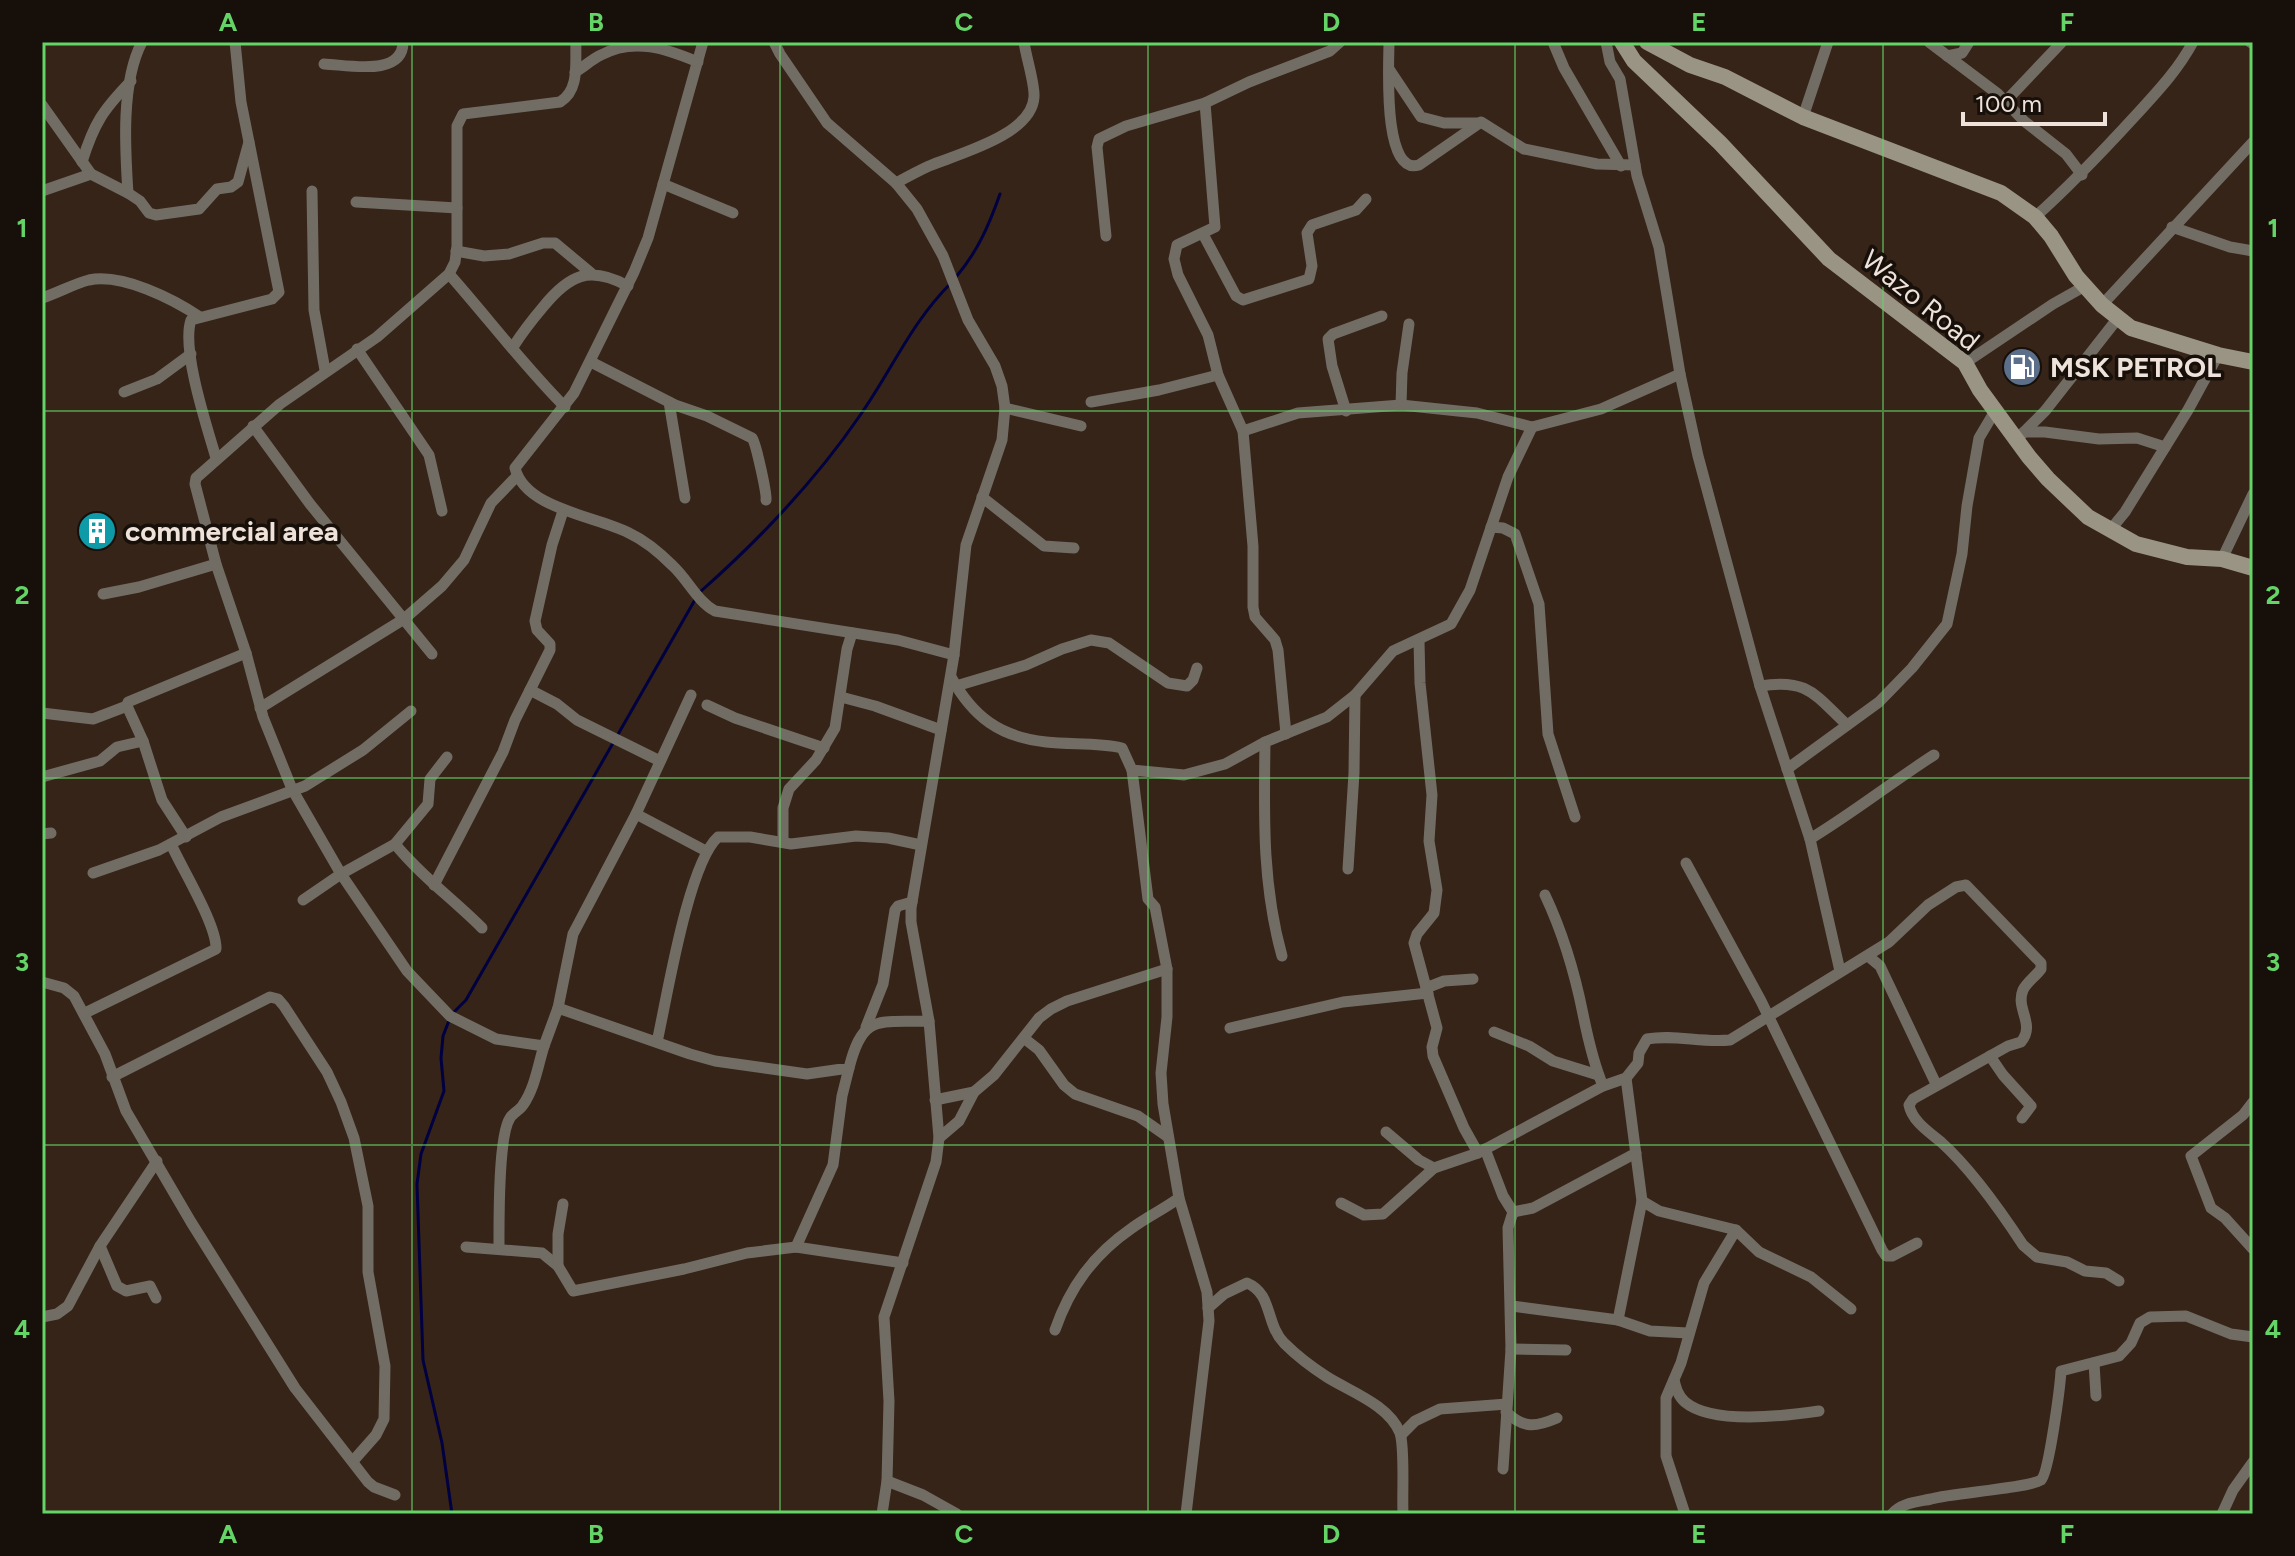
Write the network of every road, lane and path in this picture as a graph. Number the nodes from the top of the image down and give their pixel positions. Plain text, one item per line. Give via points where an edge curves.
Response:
1 (142, 42) edge
2 (235, 42) edge
3 (403, 42) edge
4 (576, 42) edge
5 (703, 42) edge
6 (774, 42) edge
7 (1024, 42) edge
8 (1340, 42) edge
9 (1389, 42) edge
10 (1553, 42) edge
11 (1606, 42) edge
12 (1622, 42) edge
13 (1647, 42) edge
14 (1828, 42) edge
15 (1929, 42) edge
16 (1969, 42) edge
17 (2062, 42) edge
18 (2193, 42) edge
19 (1947, 56) junction
20 (698, 62) junction
21 (324, 64) dead end
22 (1389, 69) junction
23 (575, 72) junction
24 (131, 81) junction
25 (2006, 101) junction
26 (1205, 103) junction
27 (42, 105) edge
28 (1803, 117) junction
29 (1478, 123) junction
30 (250, 138) junction
31 (2253, 143) edge
32 (82, 162) junction
33 (1635, 165) junction
34 (1621, 166) junction
35 (91, 174) junction
36 (2082, 175) junction
37 (896, 183) junction
38 (663, 184) junction
39 (42, 191) edge
40 (312, 191) dead end
41 (128, 193) junction
42 (1366, 199) dead end
43 (356, 202) dead end
44 (457, 208) junction
45 (733, 213) dead end
46 (2035, 217) junction
47 (2172, 227) junction
48 (1203, 234) junction
49 (1106, 236) dead end
50 (456, 251) junction
51 (2253, 251) edge
52 (591, 273) junction
53 (449, 274) junction
54 (628, 286) junction
55 (2085, 286) junction
56 (42, 298) edge
57 (2102, 305) junction
58 (1382, 316) dead end
59 (200, 317) junction
60 (2118, 318) junction
61 (1409, 324) dead end
62 (513, 347) junction
63 (357, 349) junction
64 (191, 354) junction
65 (2218, 355) junction
66 (591, 362) junction
67 (2253, 362) edge
68 (1965, 363) junction
69 (325, 370) junction
70 (1680, 374) junction
71 (1218, 375) junction
72 (124, 392) dead end
73 (669, 402) junction
74 (1091, 402) dead end
75 (1401, 405) junction
76 (565, 407) junction
77 (1005, 408) junction
78 (1346, 411) junction
79 (1995, 411) junction
80 (253, 426) junction
81 (1081, 426) dead end
82 (1532, 427) junction
83 (1243, 431) junction
84 (2020, 436) junction
85 (2165, 447) junction
86 (216, 458) junction
87 (517, 476) junction
88 (2253, 494) edge
89 (982, 497) junction
90 (685, 498) dead end
91 (766, 500) dead end
92 (442, 511) dead end
93 (563, 511) junction
94 (1491, 527) junction
95 (2111, 529) junction
96 (1074, 548) dead end
97 (2222, 559) junction
98 (216, 564) junction
99 (2253, 568) edge
100 (103, 594) dead end
101 (404, 619) junction
102 (852, 633) junction
103 (1419, 641) junction
104 (246, 653) junction
105 (432, 654) dead end
106 (954, 655) junction
107 (1197, 668) dead end
108 (953, 682) junction
109 (1760, 686) junction
110 (530, 690) junction
111 (691, 695) dead end
112 (1355, 695) junction
113 (841, 697) junction
114 (707, 705) dead end
115 (127, 706) junction
116 (260, 708) junction
117 (411, 711) dead end
118 (42, 713) edge
119 (1847, 725) junction
120 (941, 730) junction
121 (1286, 734) junction
122 (143, 741) junction
123 (1265, 742) junction
124 (824, 748) junction
125 (1934, 755) dead end
126 (447, 757) dead end
127 (660, 761) junction
128 (1787, 769) junction
129 (1132, 770) junction
130 (42, 777) edge
131 (292, 789) junction
132 (636, 814) junction
133 (1575, 817) dead end
134 (186, 837) junction
135 (1810, 839) junction
136 (783, 842) junction
137 (171, 844) junction
138 (395, 844) junction
139 (921, 845) junction
140 (706, 851) junction
141 (1686, 863) dead end
142 (1348, 869) dead end
143 (93, 873) dead end
144 (341, 874) junction
145 (434, 885) junction
146 (1545, 895) dead end
147 (303, 900) dead end
148 (912, 902) junction
149 (482, 928) dead end
150 (1282, 956) dead end
151 (1868, 956) junction
152 (1167, 969) junction
153 (1840, 971) junction
154 (1473, 979) dead end
155 (42, 982) edge
156 (1427, 990) junction
157 (558, 1008) junction
158 (85, 1013) junction
159 (1766, 1015) junction
160 (929, 1021) junction
161 (866, 1027) junction
162 (1230, 1028) dead end
163 (1494, 1032) dead end
164 (1025, 1039) junction
165 (657, 1042) junction
166 (544, 1046) junction
167 (1990, 1056) junction
168 (849, 1068) junction
169 (112, 1077) junction
170 (1626, 1078) junction
171 (1601, 1080) junction
172 (1936, 1084) junction
173 (974, 1092) junction
174 (935, 1100) junction
175 (2253, 1102) edge
176 (2022, 1118) dead end
177 (1386, 1132) dead end
178 (1168, 1137) junction
179 (939, 1138) junction
180 (1482, 1151) junction
181 (1636, 1153) junction
182 (157, 1161) junction
183 (1434, 1168) junction
184 (1179, 1198) junction
185 (1642, 1201) junction
186 (1341, 1203) dead end
187 (563, 1204) dead end
188 (1513, 1212) junction
189 (1736, 1230) junction
190 (1917, 1243) dead end
191 (100, 1246) junction
192 (466, 1247) dead end
193 (796, 1247) junction
194 (499, 1249) junction
195 (2253, 1249) edge
196 (903, 1263) junction
197 (558, 1266) junction
198 (2119, 1281) dead end
199 (156, 1298) dead end
200 (1512, 1306) junction
201 (1208, 1308) junction
202 (1851, 1309) dead end
203 (42, 1317) edge
204 (1618, 1320) junction
205 (1055, 1330) dead end
206 (1688, 1333) junction
207 (2253, 1337) edge
208 (1511, 1349) junction
209 (1566, 1350) dead end
210 (2094, 1363) junction
211 (1674, 1379) junction
212 (2096, 1396) dead end
213 (1506, 1408) junction
214 (1819, 1411) dead end
215 (1557, 1418) dead end
216 (1401, 1435) junction
217 (353, 1461) junction
218 (2253, 1462) edge
219 (1503, 1469) dead end
220 (887, 1481) junction
221 (395, 1495) dead end
222 (1403, 1513) edge
223 (882, 1514) edge
224 (957, 1514) edge
225 (1186, 1514) edge
226 (1685, 1514) edge
227 (1892, 1514) edge
228 (2222, 1514) edge

1 - 24 street
2 - 30 street
3 - 21 street via 398,60 383,66
4 - 23 street
5 - 20 street
6 - 37 street via 827,123
7 - 37 street via 1034,97 1023,119 984,146
8 - 26 street via 1330,51
9 - 22 street
10 - 34 street
11 - 33 street via 1620,79
12 - 68 main road, Wazo Road via 1634,61 1829,259
13 - 28 main road
14 - 28 street
15 - 19 street
16 - 19 street via 1962,53
17 - 25 street
18 - 36 street via 2180,66
19 - 25 street
20 - 23 street via 664,48 631,47 601,55
20 - 38 street
22 - 29 street via 1421,117
22 - 29 street via 1391,122 1405,164 1419,165
23 - 44 street via 573,93 560,102 459,118
24 - 32 street via 92,129
24 - 41 street via 126,113
25 - 36 street
26 - 48 street via 1216,217 1215,227
26 - 49 street via 1099,139
27 - 32 street
28 - 46 main road via 2001,193
29 - 34 street via 1524,149
30 - 41 street via 238,182 217,189 199,209 156,215
30 - 59 street via 279,292 272,299
31 - 47 street
32 - 35 street
33 - 34 street
33 - 70 street via 1659,247
35 - 39 street
35 - 41 street
36 - 46 street
37 - 77 street via 943,256 968,320 995,366
38 - 45 street
38 - 54 street
40 - 69 street via 314,310
42 - 48 street via 1356,210 1312,225 1307,233 1309,279 1243,300
43 - 44 street
44 - 50 street
46 - 55 main road
47 - 51 street
47 - 57 street
48 - 71 street via 1177,245 1174,259 1208,335
50 - 52 street via 509,254 555,243
50 - 53 street
52 - 54 street
52 - 62 street via 559,288
53 - 62 street
53 - 63 street
54 - 66 street
55 - 57 main road
55 - 68 street
56 - 59 street via 107,278 177,301
57 - 60 main road
58 - 78 street via 1328,339
59 - 64 street via 191,320 189,328
60 - 65 main road via 2131,328
60 - 84 street
61 - 75 street
62 - 76 street
63 - 69 street
63 - 92 street via 429,455
64 - 72 street via 157,379
64 - 86 street
65 - 67 main road
65 - 85 street
66 - 73 street
66 - 76 street
68 - 79 main road, Wazo Road
69 - 80 street
70 - 82 street via 1601,409
70 - 109 street
71 - 74 street
71 - 83 street
73 - 90 street
73 - 91 street via 752,438
75 - 78 street
75 - 82 street via 1477,413
76 - 87 street via 520,459
77 - 81 street
77 - 89 street via 1002,440
78 - 83 street via 1298,413
79 - 84 main road, Wazo Road
79 - 119 street via 1979,438 1947,624 1879,702
80 - 86 street
80 - 101 street
82 - 94 street
83 - 121 street via 1253,607 1278,650
84 - 85 street via 2045,432 2137,438
84 - 95 main road, Wazo Road via 2070,502
85 - 95 street
86 - 98 street via 195,484
87 - 93 street
87 - 101 street via 491,503 453,575
88 - 97 street
89 - 96 street via 1044,546
89 - 106 street via 966,545
93 - 102 street via 633,535 673,566 715,611
93 - 110 street via 535,621 550,650
94 - 103 street via 1461,611 1451,624
94 - 133 street via 1515,534 1539,604 1548,734
95 - 97 main road, Wazo Road via 2157,550
97 - 99 main road, Wazo Road
98 - 100 street
98 - 104 street
101 - 105 street
101 - 116 street
102 - 106 street
102 - 113 street
103 - 112 street via 1393,651
103 - 156 street via 1432,795 1429,841 1437,890 1434,913 1414,943
104 - 115 street via 132,699
104 - 116 street
106 - 108 street
107 - 108 street via 1187,686 1174,686 1109,643 1091,640 1026,665
108 - 120 street
108 - 129 street via 974,713 1012,735 1122,748
109 - 119 street via 1808,688
109 - 128 street
110 - 127 street
110 - 145 street
111 - 127 street
112 - 121 street via 1327,717
112 - 142 street
113 - 120 street
113 - 124 street via 835,728
114 - 124 street
115 - 118 street via 93,719
115 - 122 street
116 - 131 street
117 - 131 street via 363,750
119 - 128 street
120 - 139 street
121 - 123 street
122 - 130 street via 117,747 100,761
122 - 134 street via 162,800
123 - 129 street via 1198,773
123 - 150 street via 1263,849
124 - 136 street via 789,789
125 - 135 street
126 - 138 street via 430,779 428,804
127 - 132 street
128 - 135 street
129 - 152 street via 1148,899 1155,907
131 - 134 street
131 - 144 street
132 - 140 street
132 - 157 street via 573,934
134 - 137 street
135 - 153 street
136 - 139 street via 856,836
136 - 140 street via 718,837
137 - 143 street
137 - 158 street via 208,918 216,949
138 - 144 street
138 - 145 street
139 - 148 street
140 - 165 street via 682,925
141 - 159 street
144 - 147 street
144 - 166 street via 389,947 450,1016 496,1039
145 - 149 street
146 - 171 street
148 - 160 street
148 - 161 street via 895,910 883,984
151 - 153 street
151 - 167 street via 1928,905 1956,887 1970,888 2041,963 2022,995 2026,1036
151 - 172 street via 1880,966
152 - 164 street via 1067,1001 1039,1018
152 - 178 street via 1161,1073
153 - 159 street
154 - 156 street via 1444,981
155 - 158 street via 64,988
156 - 162 street via 1343,1002
156 - 180 street via 1437,1028 1433,1056 1464,1128
157 - 165 street
157 - 166 street
158 - 169 street
159 - 170 street via 1730,1040 1647,1039
159 - 190 street via 1882,1250 1892,1256
160 - 161 street
160 - 174 street
161 - 168 street
163 - 171 street
164 - 173 street
164 - 178 street via 1075,1094 1138,1116
165 - 168 street via 715,1061 807,1074
166 - 194 street via 529,1095 510,1119 506,1134
167 - 172 street
167 - 176 street via 2031,1106
168 - 193 street via 833,1165
169 - 182 street
169 - 217 street via 270,997 284,1006 327,1072 354,1138 368,1206 369,1283 385,1366 382,1427
170 - 171 street
170 - 181 street
171 - 180 street
172 - 198 street via 1913,1099 1910,1111 1954,1154 2023,1245 2037,1257 2106,1273
173 - 174 street
173 - 179 street via 959,1121
174 - 179 street
175 - 195 street via 2191,1156 2211,1208
177 - 183 street
178 - 184 street
179 - 196 street
180 - 183 street
180 - 188 street
181 - 185 street
181 - 188 street via 1533,1208
182 - 191 street
182 - 217 street via 295,1388
183 - 186 street via 1383,1214 1364,1215
184 - 201 street
184 - 205 street via 1132,1228 1079,1277
185 - 189 street via 1659,1211
185 - 204 street
187 - 197 street
188 - 200 street via 1508,1228
189 - 202 street via 1759,1252 1811,1277
189 - 206 street via 1704,1283
191 - 199 street via 117,1286 126,1291 150,1286
191 - 203 street via 68,1306
192 - 194 street
193 - 196 street
193 - 197 street via 573,1291
194 - 197 street via 538,1251
196 - 220 street via 884,1317
200 - 204 street
200 - 208 street
201 - 216 street via 1247,1283 1255,1287 1284,1343 1385,1413
201 - 225 street
204 - 206 street via 1650,1331
206 - 211 street
207 - 210 street via 2186,1316 2150,1317 2140,1323 2125,1351
208 - 209 street
208 - 213 street
210 - 212 street
210 - 227 street via 2061,1371 2052,1442 2040,1480 1945,1495 1901,1506
211 - 214 street via 1682,1400 1714,1413
211 - 226 street via 1666,1398 1666,1456
213 - 215 street via 1515,1420 1531,1426
213 - 216 street via 1440,1409
213 - 219 street
216 - 222 street
217 - 221 street via 374,1487
218 - 228 street
220 - 223 street
220 - 224 street

